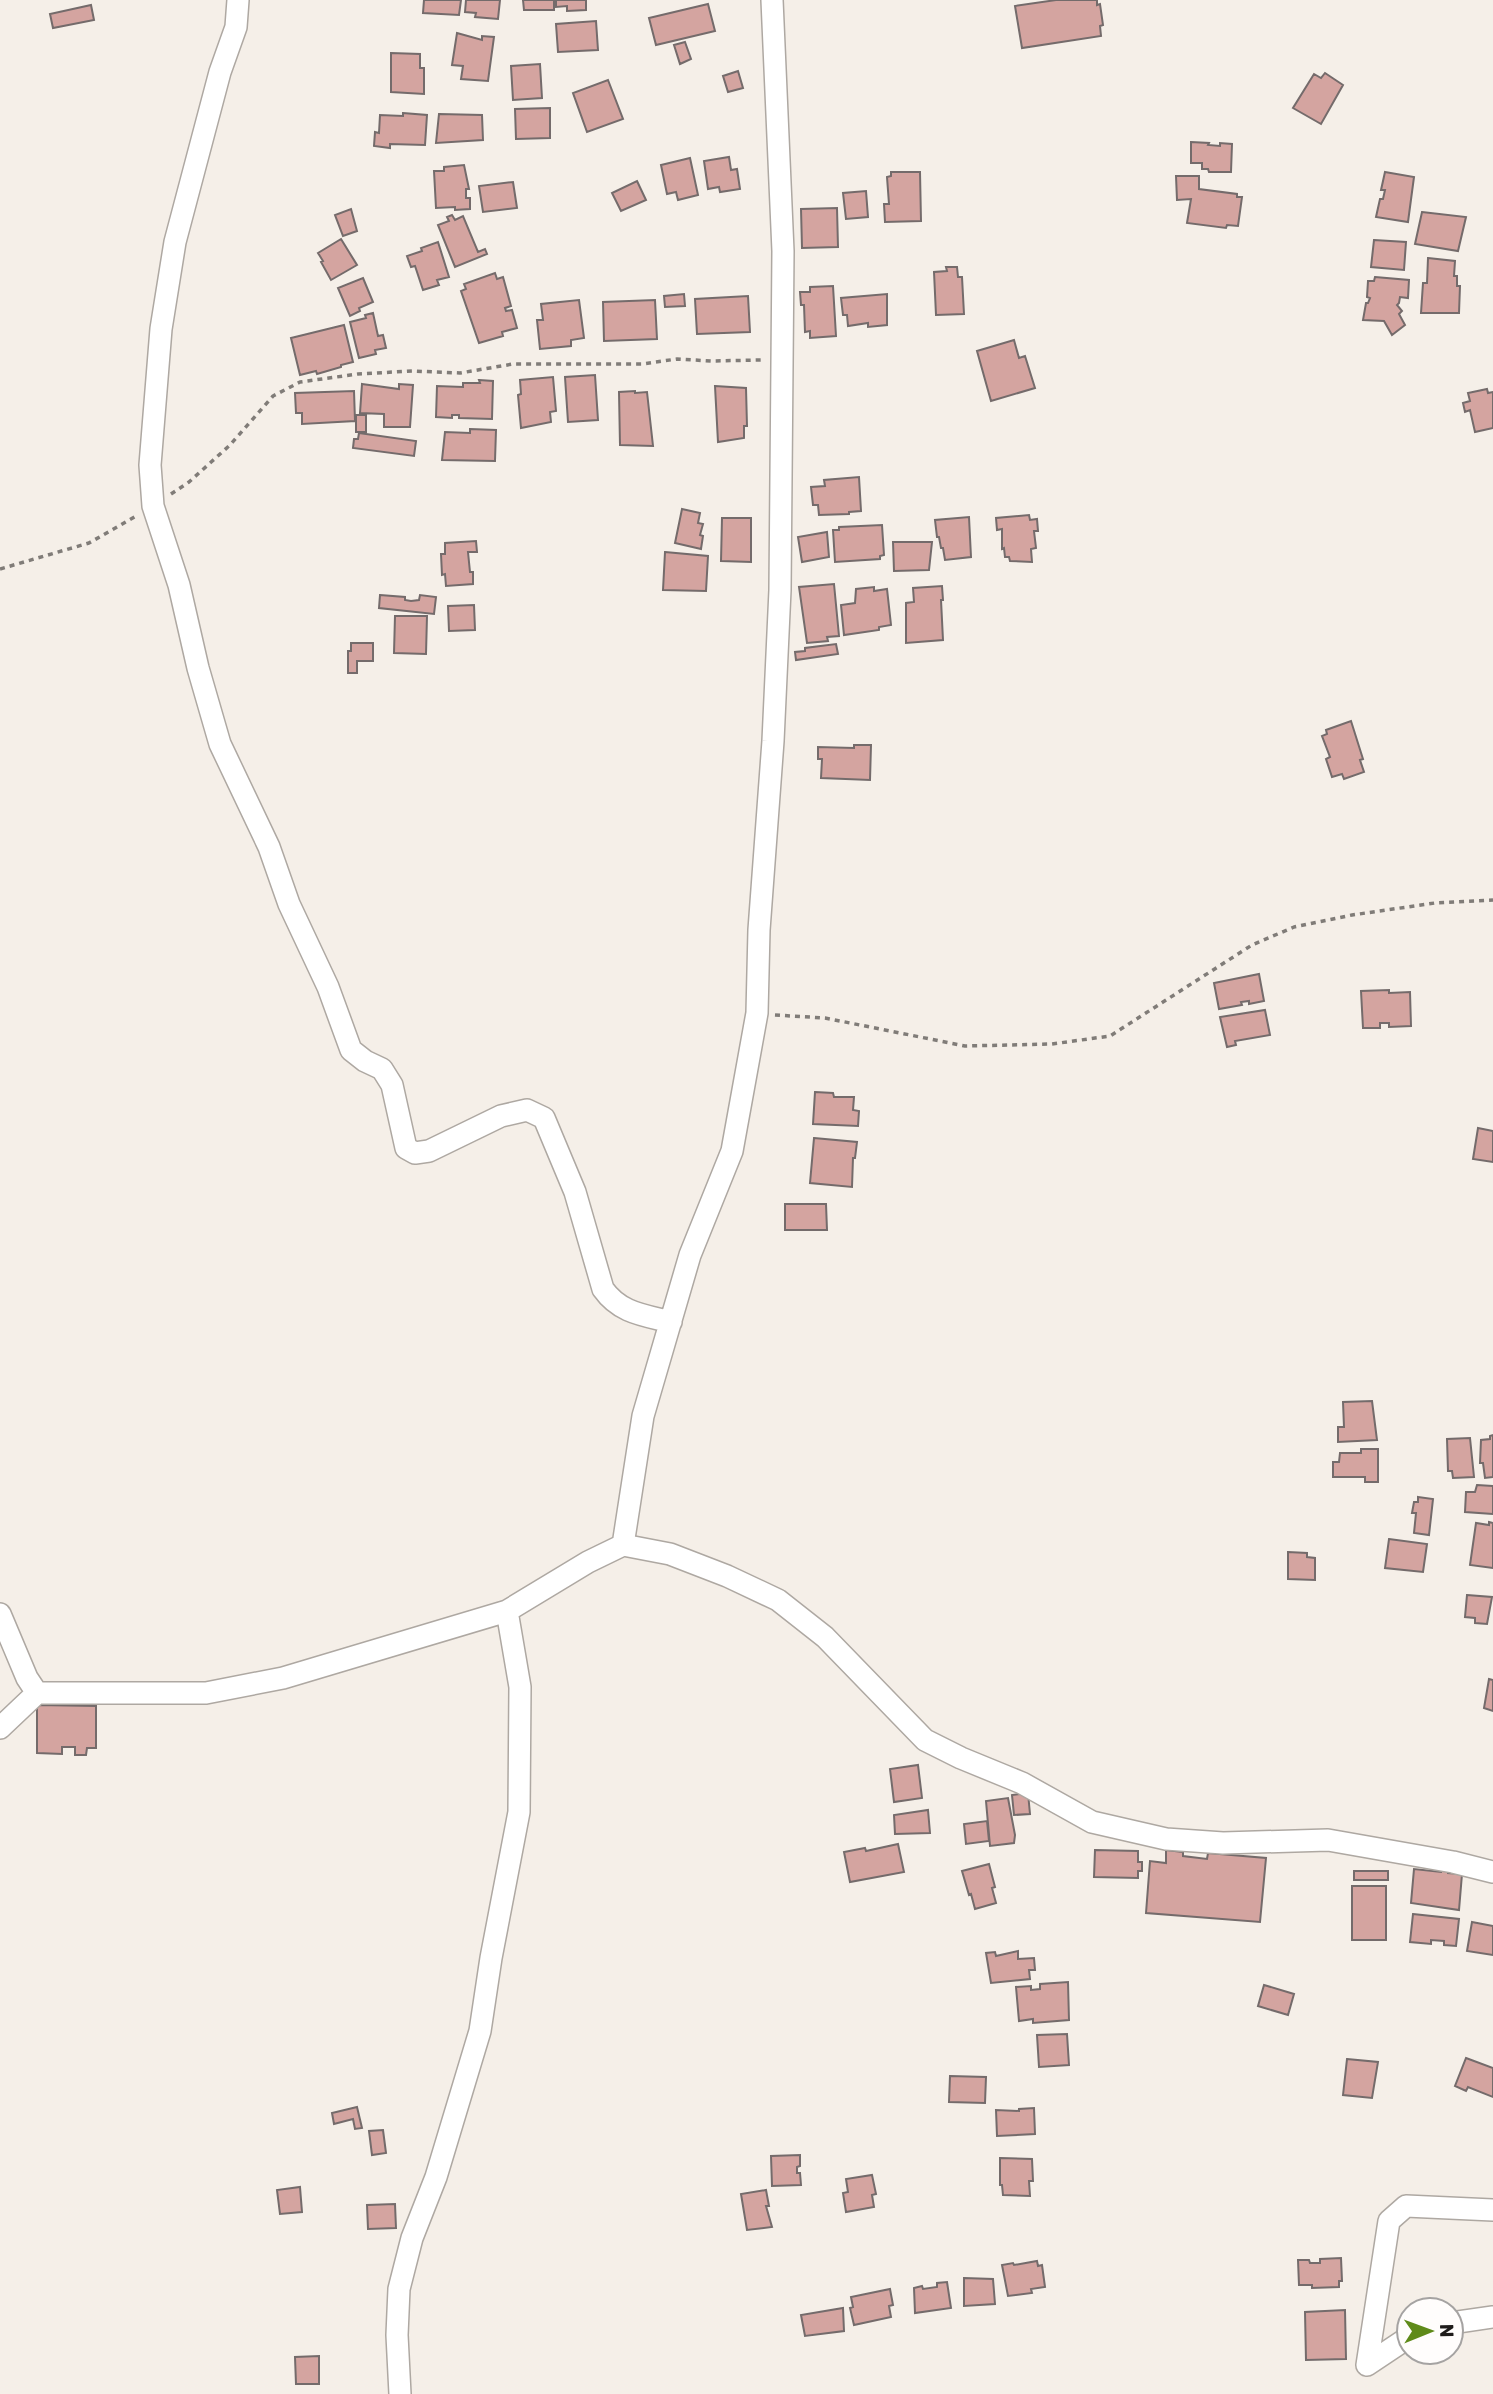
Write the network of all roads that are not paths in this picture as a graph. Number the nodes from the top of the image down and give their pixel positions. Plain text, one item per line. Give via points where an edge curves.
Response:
1 (238, 0) edge
2 (772, 0) edge
3 (671, 1322) junction
4 (622, 1545) junction
5 (507, 1611) junction
6 (0, 1615) edge
7 (37, 1693) junction
8 (0, 1728) edge
9 (1493, 1872) edge
10 (1493, 2210) edge
11 (1493, 2317) edge
12 (1465, 2321) edge
13 (1395, 2346) edge
14 (400, 2394) edge

1 - 3 street via 236,27 175,242 161,329 150,465 153,506 179,585 220,744 270,847 351,1050 382,1069 391,1085 406,1148 415,1153 429,1151 501,1116 527,1110 544,1118 575,1192 603,1289 612,1303 630,1312
2 - 3 street via 783,251 780,590 757,1013 732,1151 690,1255
3 - 4 street via 643,1416
4 - 5 street
4 - 9 street via 670,1554 778,1600 825,1637 925,1740 1022,1783 1092,1822 1177,1840 1328,1840
5 - 7 street via 283,1678 206,1693
5 - 14 street via 520,1686 519,1812 480,2031 399,2289
6 - 7 street
7 - 8 street
10 - 13 street via 1406,2206 1389,2221 1367,2365
11 - 12 street

